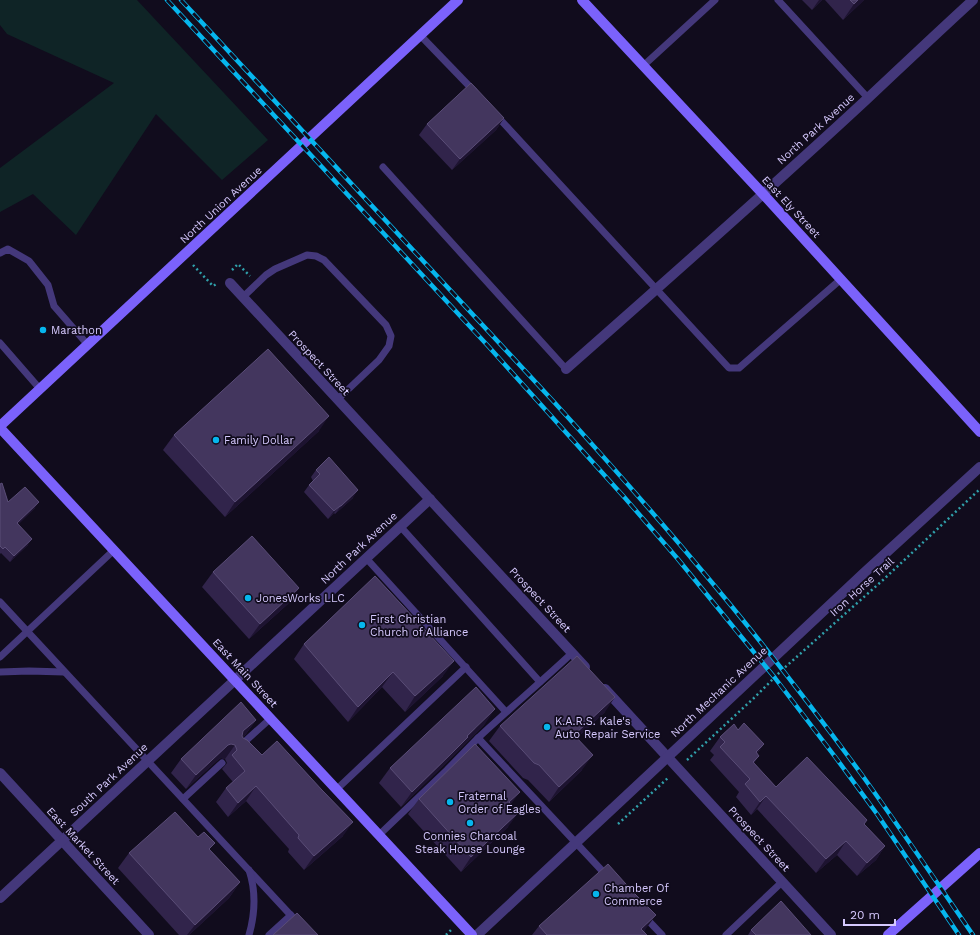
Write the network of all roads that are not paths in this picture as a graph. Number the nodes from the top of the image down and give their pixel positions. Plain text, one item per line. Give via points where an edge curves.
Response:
1 (458, 0) edge
2 (582, 0) edge
3 (715, 0) edge
4 (778, 0) edge
5 (974, 0) edge
6 (980, 6) edge
7 (420, 35) junction
8 (643, 66) junction
9 (479, 97) edge
10 (868, 98) junction
11 (490, 108) edge
12 (383, 167) dead end
13 (762, 194) junction
14 (0, 253) edge
15 (840, 280) junction
16 (230, 283) dead end
17 (657, 288) junction
18 (243, 297) junction
19 (1, 345) edge
20 (88, 345) junction
21 (566, 370) joint
22 (40, 389) junction
23 (338, 400) junction
24 (0, 427) edge
25 (980, 432) edge
26 (980, 468) edge
27 (430, 499) junction
28 (400, 526) junction
29 (114, 550) junction
30 (366, 558) junction
31 (0, 602) edge
32 (27, 632) junction
33 (572, 653) junction
34 (0, 657) edge
35 (466, 668) junction
36 (0, 672) edge
37 (64, 672) junction
38 (235, 680) junction
39 (540, 682) junction
40 (506, 712) junction
41 (271, 718) junction
42 (478, 738) junction
43 (237, 749) edge
44 (668, 757) junction
45 (147, 761) junction
46 (222, 763) edge
47 (0, 774) edge
48 (336, 789) junction
49 (183, 799) junction
50 (379, 835) junction
51 (62, 840) junction
52 (576, 843) junction
53 (978, 859) edge
54 (248, 869) junction
55 (782, 882) junction
56 (613, 883) edge
57 (0, 898) edge
58 (640, 912) edge
59 (291, 915) junction
60 (149, 935) edge
61 (249, 935) edge
62 (269, 935) edge
63 (309, 935) edge
64 (472, 935) edge
65 (477, 935) edge
66 (662, 935) edge
67 (726, 935) edge
68 (830, 935) edge
69 (888, 935) edge

1 - 7 street, North Union Avenue
2 - 8 street, East Ely Street
3 - 8 lane
4 - 10 lane
5 - 6 street
5 - 10 street, North Park Avenue
7 - 9 lane
7 - 20 street, North Union Avenue
8 - 13 street, East Ely Street
10 - 13 street, North Park Avenue
11 - 17 lane
12 - 21 lane
13 - 15 street, East Ely Street
13 - 17 street, North Park Avenue
14 - 20 lane via 8,249 29,261 48,285 54,306
15 - 17 lane via 740,368 729,368
15 - 25 street, East Ely Street
16 - 18 street, Prospect Street
17 - 21 street, North Park Avenue
18 - 23 street, Prospect Street
18 - 23 lane via 274,269 307,255 316,256 324,260 386,325 391,336 389,346 379,360
19 - 22 lane
20 - 22 street, North Union Avenue
22 - 24 street, North Union Avenue
23 - 27 street, Prospect Street
24 - 29 street, East Main Street
26 - 44 street, North Mechanic Avenue
27 - 28 street, North Park Avenue
27 - 33 street, Prospect Street
28 - 30 street, North Park Avenue
28 - 39 lane
29 - 32 lane
29 - 38 street, East Main Street
30 - 35 lane
30 - 38 street, North Park Avenue
31 - 32 lane
32 - 34 lane
32 - 37 lane
33 - 39 lane
33 - 44 street, Prospect Street
35 - 40 lane
35 - 48 lane
36 - 37 lane
37 - 45 lane
38 - 41 street, East Main Street
38 - 45 street, South Park Avenue
39 - 40 lane
40 - 42 lane
41 - 43 lane
41 - 48 street, East Main Street
42 - 50 lane
42 - 52 lane
44 - 52 street, North Mechanic Avenue
44 - 55 street, Prospect Street
45 - 49 lane
45 - 51 street, South Park Avenue
46 - 49 lane
47 - 51 street, East Market Street
48 - 50 street, East Main Street
49 - 54 lane
50 - 64 street, East Main Street
51 - 57 street, South Park Avenue
51 - 60 street, East Market Street
52 - 56 lane
52 - 65 street, North Mechanic Avenue
53 - 69 street
54 - 59 lane
54 - 61 lane via 254,895 254,914
55 - 67 lane
55 - 68 street, Prospect Street
58 - 66 lane
59 - 62 lane
59 - 63 lane

